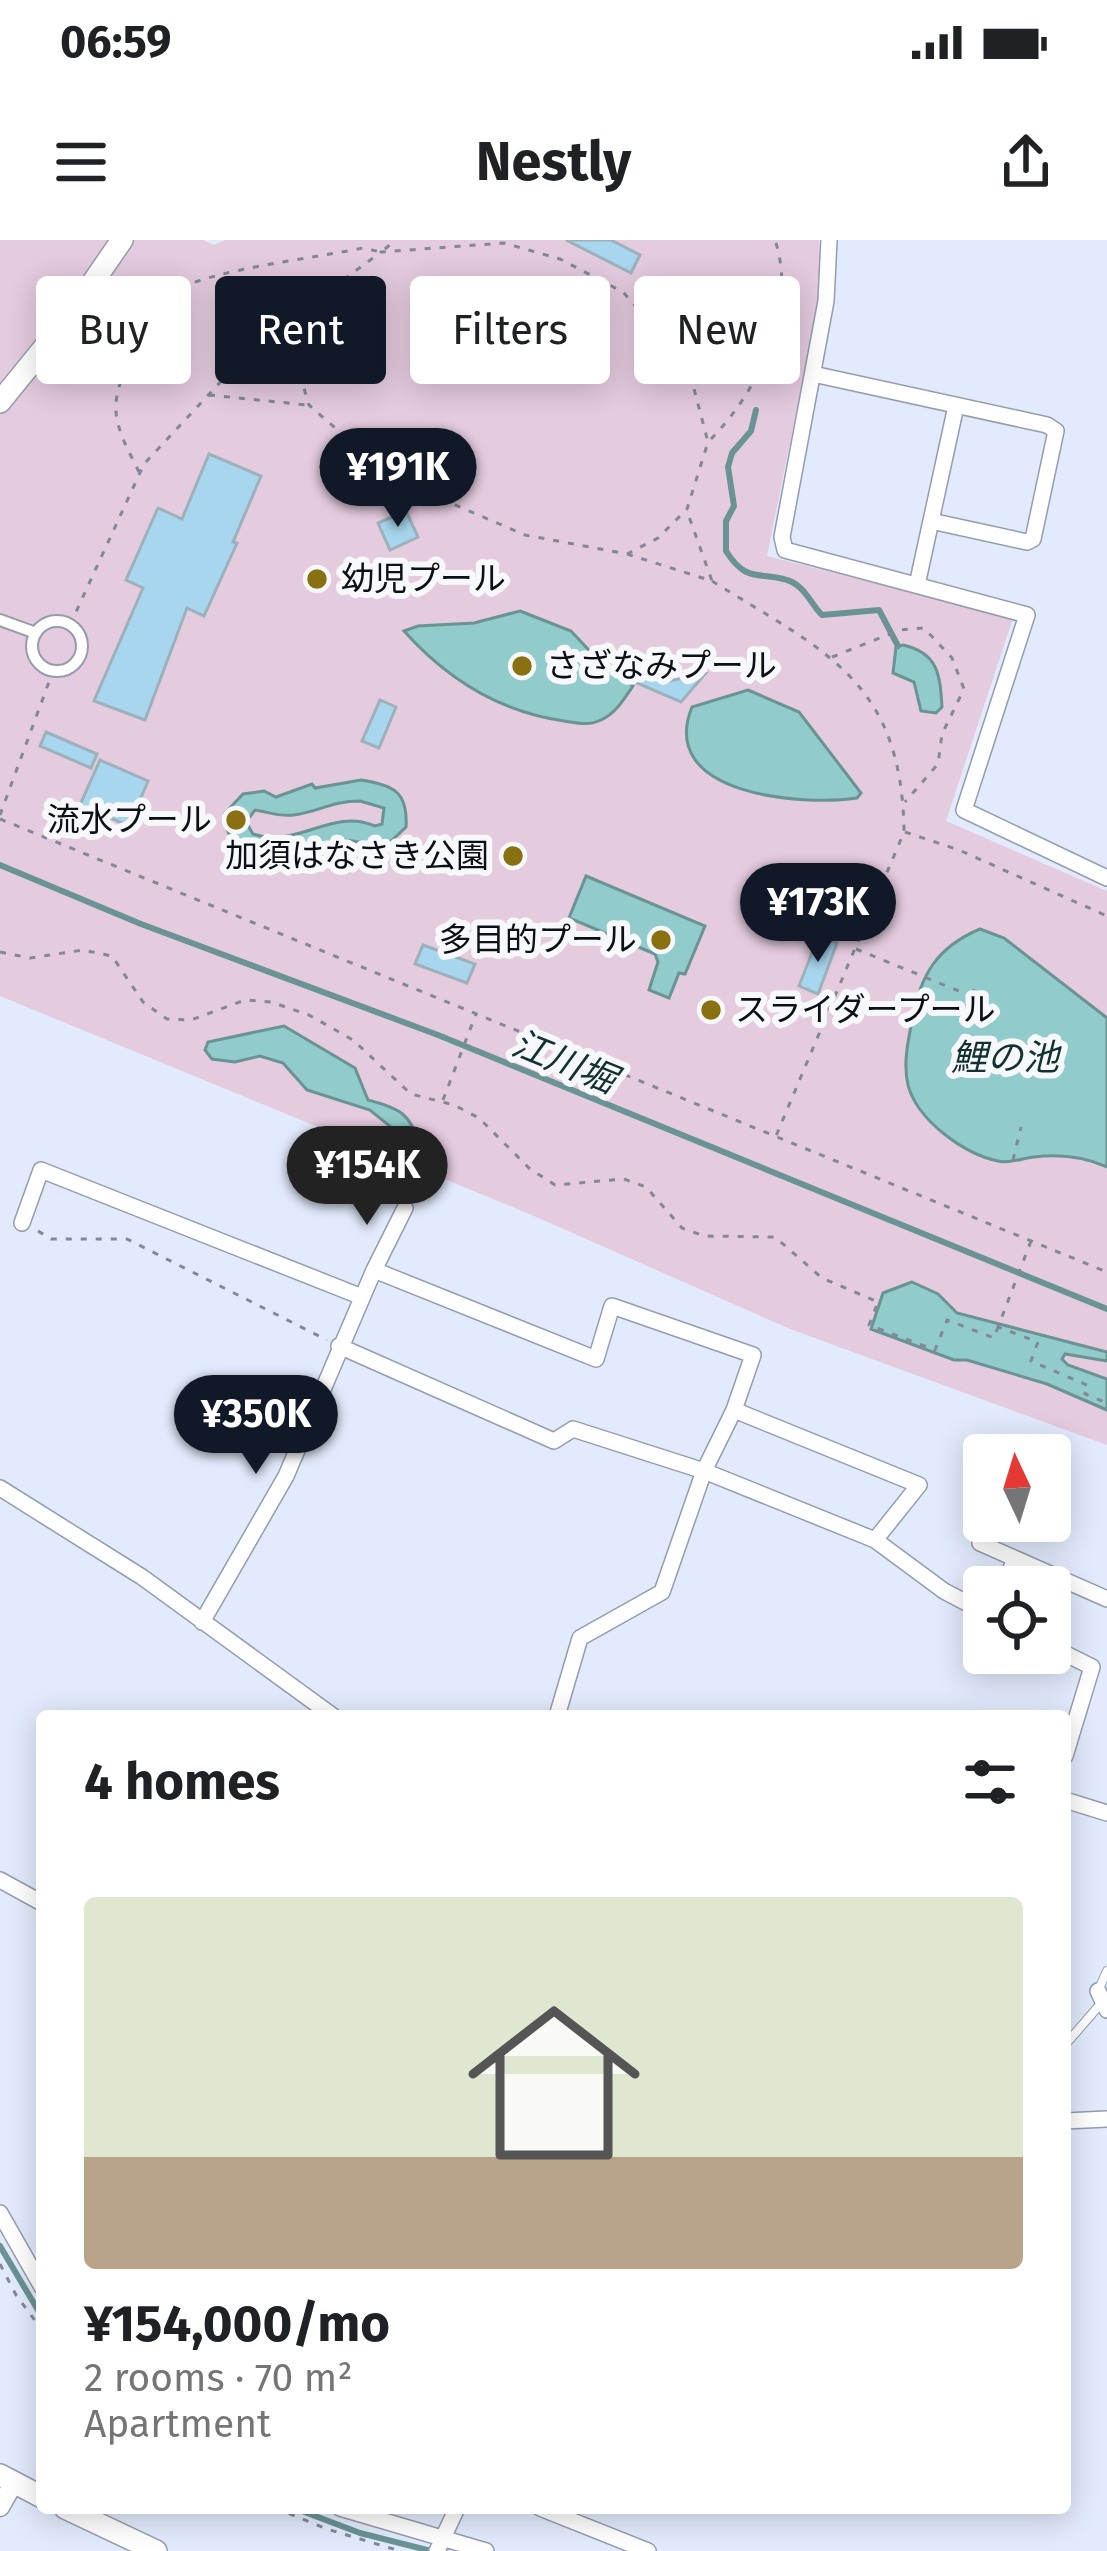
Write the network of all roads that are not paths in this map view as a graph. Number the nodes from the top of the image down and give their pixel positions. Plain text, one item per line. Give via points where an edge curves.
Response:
1 (122, 240) edge
2 (829, 240) edge
3 (813, 374) junction
4 (0, 401) edge
5 (956, 406) junction
6 (931, 521) junction
7 (916, 585) junction
8 (0, 620) edge
9 (36, 633) junction
10 (1107, 878) edge
11 (405, 1208) dead end
12 (22, 1223) road end
13 (374, 1270) junction
14 (362, 1297) junction
15 (339, 1346) junction
16 (734, 1410) junction
17 (704, 1471) junction
18 (0, 1488) edge
19 (875, 1540) junction
20 (980, 1544) dead end
21 (1015, 1559) junction
22 (1012, 1566) edge
23 (1107, 1599) edge
24 (963, 1601) edge
25 (202, 1622) junction
26 (1071, 1653) edge
27 (1100, 1663) edge
28 (325, 1710) edge
29 (559, 1710) edge
30 (1071, 1740) edge
31 (1071, 1802) edge
32 (1107, 1813) edge
33 (0, 1880) edge
34 (36, 1900) edge
35 (1107, 1971) edge
36 (1103, 2001) edge
37 (1071, 2038) edge
38 (1107, 2120) edge
39 (1071, 2121) edge
40 (0, 2213) edge
41 (36, 2276) edge
42 (7, 2480) edge
43 (36, 2490) edge
44 (0, 2507) edge
45 (77, 2514) edge
46 (356, 2514) edge
47 (454, 2514) edge
48 (556, 2514) edge
49 (440, 2545) edge
50 (156, 2551) edge
51 (486, 2551) edge
52 (648, 2551) edge

1 - 4 main road
2 - 3 street
3 - 5 street
3 - 7 street via 785,550
5 - 6 street
5 - 6 street via 1056,431 1036,534 1027,542
6 - 7 street
7 - 10 street via 1027,615 964,810
8 - 9 street
9 - 9 street via 52,622 70,625 82,650 72,666 53,670 37,661
11 - 13 street
12 - 14 street via 40,1170
13 - 14 street
13 - 16 street via 596,1359 612,1306 752,1355
14 - 15 street
15 - 17 street via 554,1441 573,1429
15 - 25 street via 286,1476
16 - 17 street
16 - 19 street via 919,1484
17 - 19 street
17 - 29 street via 662,1592 580,1638
18 - 25 street
19 - 24 street
20 - 21 street
21 - 22 street
21 - 23 street
25 - 28 street
26 - 27 street
27 - 30 street
31 - 32 street
33 - 34 street
35 - 36 lane
36 - 37 lane
38 - 39 street
40 - 41 street
42 - 43 main road
42 - 44 street
45 - 50 main road
46 - 49 street
47 - 49 street
48 - 52 street
49 - 51 street

